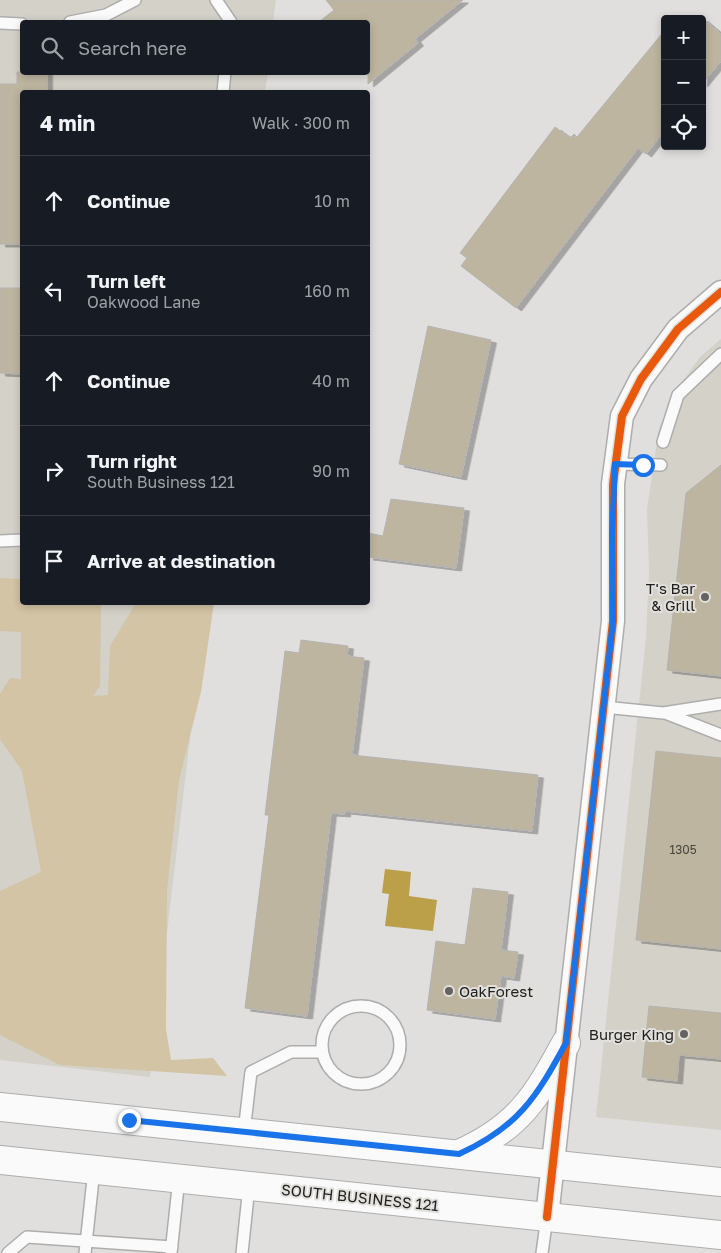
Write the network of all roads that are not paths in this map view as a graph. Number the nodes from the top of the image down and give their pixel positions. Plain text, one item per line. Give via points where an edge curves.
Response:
1 (136, 0) edge
2 (216, 0) edge
3 (80, 20) edge
4 (230, 20) edge
5 (0, 23) edge
6 (20, 24) edge
7 (225, 75) edge
8 (223, 90) edge
9 (721, 292) edge
10 (721, 354) edge
11 (663, 442) dead end
12 (615, 464) junction
13 (661, 466) dead end
14 (20, 540) edge
15 (0, 541) edge
16 (721, 704) edge
17 (604, 707) junction
18 (663, 713) junction
19 (721, 735) edge
20 (566, 1043) junction
21 (322, 1052) junction
22 (0, 1107) edge
23 (244, 1132) junction
24 (459, 1154) junction
25 (0, 1160) edge
26 (552, 1164) junction
27 (94, 1169) junction
28 (179, 1178) junction
29 (721, 1182) edge
30 (248, 1186) junction
31 (547, 1217) junction
32 (721, 1235) edge
33 (86, 1241) junction
34 (171, 1250) edge
35 (8, 1253) edge
36 (85, 1253) edge
37 (242, 1253) edge
38 (542, 1253) edge

1 - 3 lane via 106,15
2 - 4 lane
5 - 6 lane
7 - 8 lane
9 - 12 street via 678,329 641,379 622,416
10 - 11 lane via 678,395
12 - 13 lane
12 - 17 street via 613,621
14 - 15 lane
16 - 18 lane
17 - 18 lane
17 - 20 street
18 - 19 lane
20 - 24 main road via 540,1091 522,1111 500,1133
20 - 26 street
21 - 21 lane via 326,1026 335,1015 353,1007 373,1007 385,1013 400,1036 398,1061 391,1072 369,1085 350,1083 333,1074
21 - 23 lane via 291,1052 251,1072
22 - 23 main road
23 - 24 main road
24 - 26 main road
25 - 27 main road, SOUTH BUSINESS 121
26 - 29 main road
26 - 31 street
27 - 28 main road, SOUTH BUSINESS 121
27 - 33 lane
28 - 30 main road, SOUTH BUSINESS 121
28 - 34 lane
30 - 31 main road, SOUTH BUSINESS 121
30 - 37 lane
31 - 32 main road, SOUTH BUSINESS 121
31 - 38 lane
33 - 34 lane
33 - 35 lane via 27,1237
33 - 36 lane

